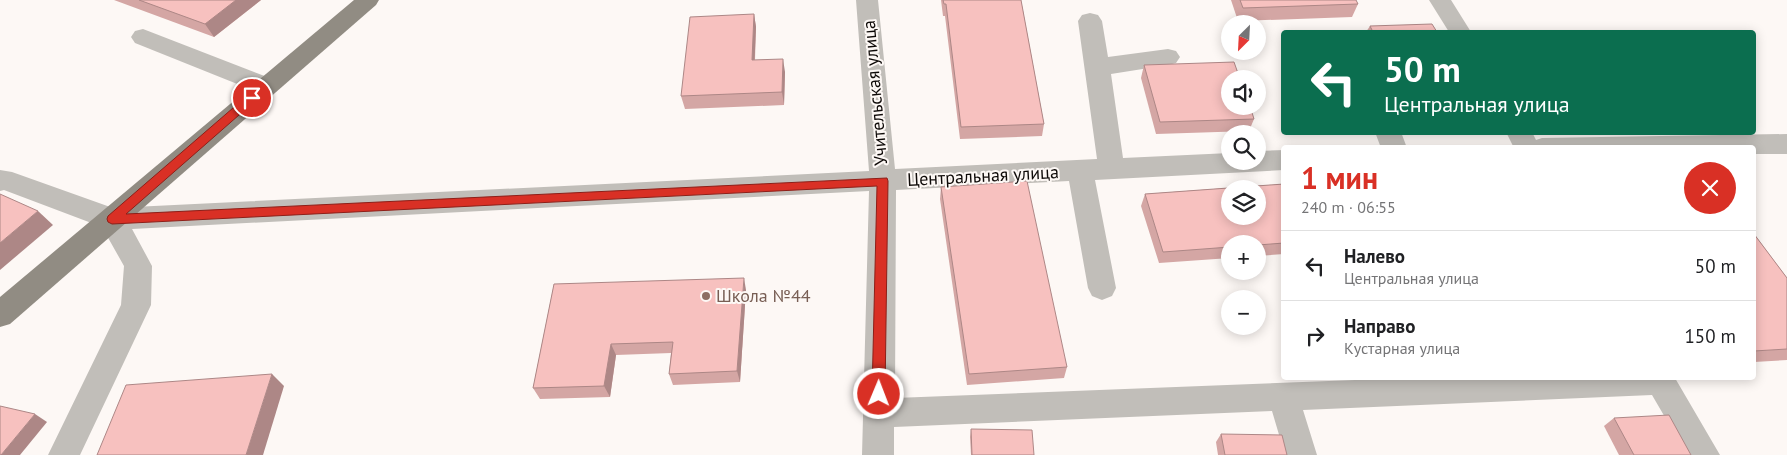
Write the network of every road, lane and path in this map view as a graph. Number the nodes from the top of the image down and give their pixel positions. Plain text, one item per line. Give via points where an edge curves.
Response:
1 (368, 0) edge
2 (867, 0) edge
3 (1440, 0) edge
4 (1090, 21) dead end
5 (1459, 30) edge
6 (142, 37) dead end
7 (1168, 57) dead end
8 (1098, 66) junction
9 (266, 86) junction
10 (1787, 144) edge
11 (1726, 145) edge
12 (1281, 160) edge
13 (1111, 169) junction
14 (1080, 171) junction
15 (0, 181) edge
16 (883, 181) junction
17 (112, 219) junction
18 (1102, 288) dead end
19 (0, 315) edge
20 (1638, 380) edge
21 (1661, 380) edge
22 (1283, 396) junction
23 (879, 414) junction
24 (64, 455) edge
25 (878, 455) edge
26 (1301, 455) edge
27 (1704, 455) edge

1 - 9 main road
2 - 16 street, Учительская улица
3 - 5 street
4 - 8 street
6 - 9 street
7 - 8 street
8 - 13 street
9 - 17 main road
10 - 11 street
12 - 13 street, Центральная улица
13 - 14 street, Центральная улица
14 - 16 street, Центральная улица
14 - 18 street
15 - 17 street via 3,179
16 - 17 street, Центральная улица
16 - 23 street, Учительская улица
17 - 19 main road
17 - 24 street via 138,266 136,305
20 - 22 street
21 - 27 street
22 - 23 street
22 - 26 street
23 - 25 street, Учительская улица

